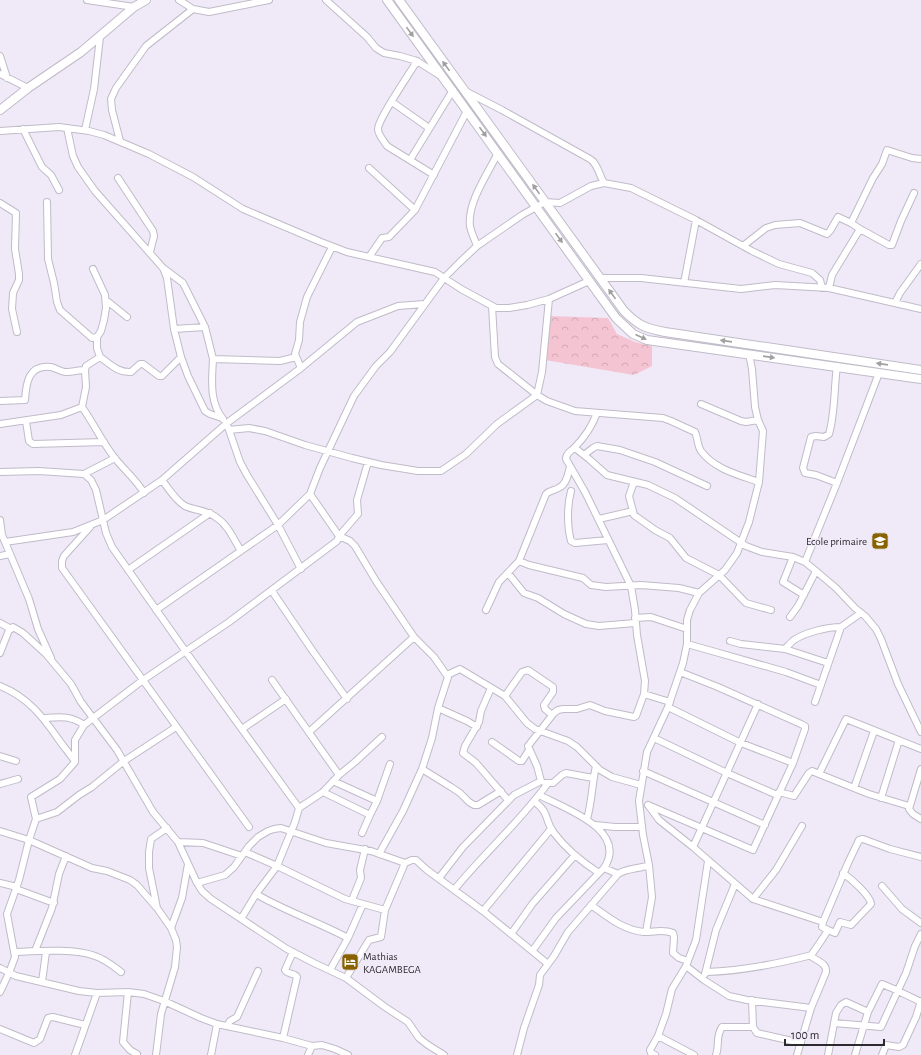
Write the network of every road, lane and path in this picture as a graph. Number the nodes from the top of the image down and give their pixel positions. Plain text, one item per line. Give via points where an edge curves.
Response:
1 (87, 0) edge
2 (146, 0) edge
3 (179, 0) edge
4 (269, 0) edge
5 (326, 0) edge
6 (387, 0) edge
7 (399, 0) edge
8 (134, 7) junction
9 (193, 9) junction
10 (100, 37) junction
11 (0, 56) edge
12 (417, 61) junction
13 (0, 74) edge
14 (7, 78) junction
15 (444, 78) junction
16 (28, 88) junction
17 (453, 90) junction
18 (464, 91) junction
19 (392, 102) junction
20 (0, 110) edge
21 (468, 111) junction
22 (67, 128) junction
23 (429, 128) junction
24 (23, 129) junction
25 (85, 130) junction
26 (0, 131) edge
27 (120, 141) junction
28 (498, 153) junction
29 (921, 159) edge
30 (410, 160) junction
31 (369, 168) dead end
32 (434, 175) junction
33 (118, 178) dead end
34 (604, 183) junction
35 (60, 190) dead end
36 (914, 193) dead end
37 (47, 202) dead end
38 (545, 202) junction
39 (0, 203) edge
40 (537, 207) junction
41 (415, 210) junction
42 (696, 220) junction
43 (851, 223) junction
44 (860, 229) junction
45 (332, 246) junction
46 (477, 246) junction
47 (743, 246) junction
48 (150, 252) junction
49 (369, 258) junction
50 (921, 264) edge
51 (163, 268) junction
52 (93, 270) dead end
53 (444, 278) junction
54 (600, 278) junction
55 (589, 281) junction
56 (684, 283) junction
57 (826, 288) junction
58 (106, 300) junction
59 (549, 300) junction
60 (895, 303) junction
61 (424, 304) junction
62 (492, 306) junction
63 (921, 309) edge
64 (127, 316) dead end
65 (205, 327) junction
66 (174, 329) junction
67 (17, 332) dead end
68 (97, 337) junction
69 (749, 354) junction
70 (100, 357) junction
71 (181, 357) junction
72 (296, 357) junction
73 (213, 359) junction
74 (837, 366) junction
75 (301, 368) junction
76 (85, 370) junction
77 (921, 370) edge
78 (879, 373) junction
79 (921, 379) edge
80 (537, 395) junction
81 (0, 401) edge
82 (701, 404) dead end
83 (82, 407) junction
84 (597, 413) junction
85 (222, 418) junction
86 (758, 420) junction
87 (26, 421) junction
88 (227, 423) junction
89 (0, 424) edge
90 (229, 430) junction
91 (104, 442) junction
92 (575, 448) junction
93 (329, 451) junction
94 (584, 455) junction
95 (115, 458) junction
96 (368, 462) junction
97 (570, 467) junction
98 (0, 472) edge
99 (84, 474) junction
100 (162, 480) junction
101 (634, 482) junction
102 (759, 482) junction
103 (837, 483) junction
104 (708, 486) dead end
105 (570, 491) dead end
106 (144, 493) junction
107 (310, 494) junction
108 (633, 511) junction
109 (210, 513) junction
110 (599, 519) junction
111 (0, 520) edge
112 (103, 520) junction
113 (91, 525) junction
114 (278, 525) junction
115 (1, 527) edge
116 (339, 536) junction
117 (608, 540) junction
118 (5, 542) junction
119 (741, 543) junction
120 (241, 550) junction
121 (10, 554) junction
122 (0, 556) edge
123 (793, 557) junction
124 (519, 561) junction
125 (805, 562) junction
126 (301, 569) junction
127 (128, 570) junction
128 (816, 571) junction
129 (508, 572) junction
130 (719, 575) junction
131 (631, 586) junction
132 (272, 591) junction
133 (699, 592) junction
134 (804, 595) junction
135 (156, 610) junction
136 (486, 610) dead end
137 (771, 610) dead end
138 (861, 613) junction
139 (790, 617) dead end
140 (635, 620) junction
141 (0, 623) edge
142 (841, 627) junction
143 (11, 629) junction
144 (687, 629) junction
145 (414, 637) junction
146 (730, 641) dead end
147 (687, 644) junction
148 (785, 649) junction
149 (186, 652) junction
150 (0, 653) edge
151 (54, 663) junction
152 (828, 663) junction
153 (680, 672) junction
154 (447, 675) junction
155 (143, 680) junction
156 (272, 680) dead end
157 (821, 685) junction
158 (0, 686) edge
159 (491, 688) junction
160 (644, 694) junction
161 (505, 696) junction
162 (286, 699) junction
163 (347, 699) junction
164 (815, 702) dead end
165 (758, 704) junction
166 (669, 705) junction
167 (438, 708) junction
168 (552, 715) junction
169 (43, 718) junction
170 (92, 718) junction
171 (84, 725) junction
172 (477, 726) junction
173 (176, 727) junction
174 (242, 729) junction
175 (540, 731) junction
176 (874, 731) junction
177 (309, 732) junction
178 (921, 732) edge
179 (382, 736) dead end
180 (654, 738) junction
181 (899, 740) junction
182 (492, 742) dead end
183 (741, 743) junction
184 (921, 749) edge
185 (529, 750) junction
186 (0, 756) edge
187 (16, 761) dead end
188 (124, 761) junction
189 (75, 762) junction
190 (793, 763) junction
191 (390, 764) dead end
192 (596, 766) junction
193 (422, 769) junction
194 (921, 769) edge
195 (643, 771) junction
196 (727, 773) junction
197 (819, 774) junction
198 (339, 775) junction
199 (593, 778) junction
200 (18, 779) dead end
201 (333, 781) junction
202 (541, 781) junction
203 (548, 783) junction
204 (0, 784) edge
205 (641, 785) junction
206 (854, 788) junction
207 (501, 791) junction
208 (323, 792) junction
209 (778, 793) junction
210 (539, 795) junction
211 (881, 798) junction
212 (508, 800) junction
213 (377, 801) junction
214 (639, 801) junction
215 (535, 802) junction
216 (713, 803) junction
217 (648, 805) junction
218 (909, 806) junction
219 (299, 808) junction
220 (370, 815) junction
221 (36, 819) junction
222 (587, 819) junction
223 (921, 819) edge
224 (594, 824) junction
225 (765, 824) junction
226 (802, 826) dead end
227 (249, 827) dead end
228 (642, 827) junction
229 (167, 828) junction
230 (702, 828) junction
231 (551, 829) junction
232 (0, 832) edge
233 (291, 832) junction
234 (362, 833) dead end
235 (29, 840) junction
236 (178, 842) junction
237 (693, 847) junction
238 (366, 849) junction
239 (243, 854) junction
240 (379, 854) junction
241 (575, 855) junction
242 (66, 856) junction
243 (921, 857) edge
244 (708, 861) junction
245 (405, 863) junction
246 (188, 864) junction
247 (649, 865) junction
248 (276, 866) junction
249 (604, 868) junction
250 (844, 872) junction
251 (598, 873) junction
252 (618, 874) junction
253 (439, 878) junction
254 (0, 883) edge
255 (197, 883) junction
256 (734, 884) junction
257 (882, 886) dead end
258 (17, 888) junction
259 (454, 890) junction
260 (256, 894) junction
261 (352, 900) junction
262 (753, 900) junction
263 (54, 903) junction
264 (363, 904) junction
265 (591, 905) junction
266 (157, 908) junction
267 (385, 910) junction
268 (483, 911) junction
269 (7, 914) junction
270 (0, 915) edge
271 (241, 919) junction
272 (823, 922) junction
273 (921, 923) edge
274 (171, 928) junction
275 (828, 930) junction
276 (646, 932) junction
277 (511, 934) junction
278 (921, 934) edge
279 (348, 938) junction
280 (533, 950) junction
281 (35, 951) junction
282 (15, 952) junction
283 (46, 952) junction
284 (293, 952) junction
285 (812, 955) junction
286 (687, 963) junction
287 (548, 964) junction
288 (0, 968) edge
289 (330, 970) junction
290 (258, 971) dead end
291 (121, 972) dead end
292 (706, 972) junction
293 (9, 973) junction
294 (346, 978) junction
295 (704, 980) junction
296 (42, 982) junction
297 (898, 991) junction
298 (0, 992) edge
299 (128, 992) junction
300 (96, 993) junction
301 (752, 1000) junction
302 (164, 1001) junction
303 (921, 1002) edge
304 (812, 1008) junction
305 (868, 1012) junction
306 (834, 1023) junction
307 (217, 1024) junction
308 (85, 1025) junction
309 (227, 1026) junction
310 (864, 1026) junction
311 (753, 1027) junction
312 (0, 1029) edge
313 (658, 1036) junction
314 (283, 1038) junction
315 (801, 1043) junction
316 (312, 1046) junction
317 (340, 1053) edge
318 (138, 1054) dead end
319 (75, 1055) edge
320 (156, 1055) edge
321 (211, 1055) edge
322 (308, 1055) edge
323 (348, 1055) edge
324 (444, 1055) edge
325 (518, 1055) edge
326 (655, 1055) edge
327 (694, 1055) edge
328 (716, 1055) edge
329 (797, 1055) edge
330 (828, 1055) edge
331 (855, 1055) edge
332 (882, 1055) edge

1 - 8 street
2 - 8 street
3 - 9 street
4 - 9 street via 209,12
5 - 12 street via 376,48 384,53
6 -> 15 street
18 -> 7 street
8 - 10 street
9 - 27 street via 146,46 116,88 111,99
10 - 16 street
10 - 25 street via 94,89
11 - 14 street
12 - 15 street
12 - 19 street
13 - 14 street
14 - 16 street
15 - 17 street
16 - 20 street
17 - 21 street
17 - 23 street
18 - 34 street via 590,159 597,164
38 -> 18 street
19 - 23 street
19 - 30 street via 378,130 387,146
21 -> 28 street
21 - 32 street
22 - 24 street
22 - 25 street
22 - 48 street via 78,167 95,191
23 - 30 street
24 - 26 street
24 - 35 street via 42,167 51,175
25 - 27 street
27 - 45 street via 198,180 243,209
28 - 40 street
28 - 46 street via 476,194 470,216 470,226
29 - 43 street via 887,150
30 - 32 street
31 - 41 street
32 - 41 street
33 - 48 street via 153,231
34 - 38 street via 591,186 560,203
34 - 42 street via 631,188
36 - 44 street via 892,245
37 - 68 street via 48,259 57,302 60,310 92,338
38 - 40 street
38 - 54 street
39 - 67 street via 14,211 17,216 15,249 19,280 13,293 12,309
40 - 46 street
40 -> 55 street
41 - 49 street via 389,237 382,238
42 - 47 street
42 - 56 street
43 - 44 street
43 - 47 street via 837,218 827,234 800,223 775,225 766,228
44 - 57 street
45 - 49 street
45 - 72 street via 307,297 300,322
46 - 53 street
47 - 57 street via 779,264 812,273
48 - 51 street
49 - 53 street via 429,270
50 - 60 street
51 - 65 street via 183,283
51 - 66 street via 167,278
52 - 58 street
53 - 61 street
53 - 62 street
54 - 56 street via 636,278
77 -> 54 street via 647,328 624,311
55 - 59 street
55 -> 69 street via 616,318 640,337
56 - 57 street via 741,288 775,285
57 - 60 street
58 - 64 street
58 - 68 street via 101,331
59 - 62 street via 509,308
59 - 80 street via 542,372
60 - 63 street
61 - 75 street via 398,306 357,322
61 - 93 street via 390,352 354,396
62 - 80 street via 495,356 498,364
65 - 66 street
65 - 73 street
66 - 71 street
68 - 70 street
69 -> 74 street
69 - 86 street
70 - 71 street via 123,372 131,372 143,364 159,376
70 - 76 street via 86,366
71 - 85 street via 205,411
72 - 73 street via 280,361
72 - 75 street
73 - 85 street via 212,391
74 - 78 street
74 - 103 street via 829,434 824,438 811,437 803,468 805,473
75 - 88 street
76 - 81 street via 65,372 48,367 40,368 28,378 25,400
76 - 83 street via 86,387
78 - 79 street
78 - 103 street
80 - 84 street via 575,411
80 - 96 street via 497,424 466,454 441,471 418,471
82 - 86 street via 741,421
83 - 87 street via 61,415
83 - 91 street
84 - 92 street via 591,427
84 - 102 street via 663,418 671,421 695,432 700,449 711,461 738,475
85 - 88 street
86 - 102 street via 763,435
87 - 89 street
87 - 91 street via 29,441 33,444
88 - 90 street
88 - 100 street
90 - 93 street via 249,428 265,431
90 - 114 street via 243,469
91 - 95 street
92 - 94 street
92 - 97 street via 566,456
93 - 96 street
93 - 107 street
94 - 101 street via 608,475
94 - 104 street via 597,446 620,450
95 - 99 street
95 - 106 street via 131,474
96 - 116 street via 356,500 358,514
97 - 110 street
97 - 124 street via 564,484 560,488 548,491 542,500
98 - 99 street
99 - 112 street via 96,490
100 - 106 street
100 - 109 street via 181,503
101 - 108 street via 629,496
101 - 119 street via 648,485 675,498
102 - 119 street
103 - 125 street
105 - 117 street via 571,541 575,543
106 - 112 street
107 - 114 street
107 - 116 street
108 - 110 street
108 - 130 street via 634,515 670,538 686,558
109 - 120 street via 222,522
109 - 127 street
110 - 117 street
111 - 115 street
112 - 113 street
112 - 127 street via 112,547
113 - 118 street via 73,532
113 - 155 street via 64,556 62,568
114 - 120 street
114 - 126 street
115 - 118 street
116 - 126 street via 337,541
116 - 145 street via 355,546
117 - 131 street
118 - 121 street
119 - 123 street via 753,550
119 - 130 street via 734,559
120 - 135 street
121 - 122 street
121 - 151 street via 29,599 38,629
123 - 125 street
123 - 134 street via 783,582
124 - 129 street
124 - 131 street via 529,566 583,578 591,585
125 - 128 street
126 - 132 street
127 - 135 street
128 - 134 street
128 - 138 street
129 - 136 street via 499,582
129 - 140 street via 524,592 586,624 599,626
130 - 133 street
130 - 137 street via 746,603
131 - 133 street via 679,588
131 - 140 street
132 - 149 street
132 - 163 street
133 - 144 street via 688,614
134 - 139 street
135 - 149 street
138 - 142 street
138 - 178 street via 869,620 881,639 898,684
140 - 144 street via 651,617
140 - 160 street via 645,674
141 - 143 street
142 - 148 street via 830,627 794,640
142 - 152 street
143 - 150 street
143 - 151 street via 13,627 19,630
144 - 147 street
145 - 154 street
145 - 163 street
146 - 148 street
147 - 153 street
147 - 157 street via 786,672
148 - 152 street
149 - 155 street
149 - 174 street
151 - 170 street via 71,684
152 - 157 street
153 - 165 street
153 - 166 street
154 - 159 street via 460,669
154 - 167 street
155 - 170 street
155 - 173 street
156 - 162 street
157 - 164 street
158 - 169 street via 21,697
159 - 161 street
159 - 172 street
160 - 166 street
160 - 168 street via 634,717 590,706 577,710 563,709
161 - 168 street via 522,672 528,670 553,688 544,704
161 - 175 street via 527,723
162 - 174 street
162 - 177 street
163 - 177 street
165 - 183 street
165 - 190 street via 805,726
166 - 180 street
166 - 183 street
167 - 172 street
167 - 193 street
168 - 175 street
169 - 171 street via 69,717
169 - 189 street
170 - 171 street
170 - 188 street
171 - 189 street via 75,740
172 - 207 street via 463,753 476,763
173 - 188 street
173 - 227 street
174 - 219 street
175 - 185 street via 529,746
175 - 192 street via 577,746
176 - 181 street
176 - 197 street via 846,719
176 - 206 street
177 - 198 street
179 - 198 street
180 - 195 street via 647,752
180 - 196 street
181 - 184 street
181 - 211 street
182 - 185 street via 519,761 522,761
183 - 190 street
183 - 196 street
185 - 202 street
186 - 187 street
188 - 221 street via 57,812
188 - 229 street via 153,812
189 - 221 street via 60,779 31,798
190 - 209 street
191 - 213 street
192 - 199 street
192 - 205 street via 612,777
193 - 207 street via 474,805
193 - 240 street
194 - 218 street
195 - 205 street
195 - 216 street
196 - 209 street
196 - 216 street
197 - 206 street
197 - 209 street via 812,771 809,773 794,796
198 - 201 street
199 - 203 street via 566,773 556,781
199 - 222 street
200 - 204 street
201 - 208 street
201 - 213 street
202 - 203 street
202 - 212 street via 520,790
203 - 210 street
205 - 214 street
206 - 211 street
207 - 212 street
208 - 219 street
208 - 220 street
209 - 225 street
210 - 215 street
210 - 222 street
211 - 218 street
212 - 253 street via 463,847
213 - 220 street
214 - 217 street
214 - 228 street
215 - 231 street via 544,810
215 - 259 street
216 - 225 street
216 - 230 street
217 - 230 street
217 - 237 street via 658,820
218 - 223 street via 911,812
219 - 233 street
220 - 234 street
221 - 235 street
222 - 224 street
224 - 228 street
224 - 249 street via 602,831 609,845
225 - 230 street via 753,850
226 - 262 street via 776,870
228 - 247 street
229 - 236 street
229 - 266 street via 151,840 149,852 149,868
230 - 237 street
231 - 241 street
231 - 268 street
232 - 235 street
233 - 238 street via 326,843
233 - 239 street via 281,828 268,831 258,837
233 - 248 street
235 - 242 street
235 - 258 street
236 - 239 street via 204,843
236 - 246 street
237 - 244 street
238 - 240 street
238 - 261 street via 360,870 361,878
239 - 248 street
239 - 255 street via 234,867 224,875
240 - 245 street
241 - 251 street
241 - 277 street via 533,903
242 - 263 street via 59,874
242 - 266 street via 92,868 130,880
243 - 250 street via 860,840
244 - 256 street via 728,876
244 - 286 street via 698,934
245 - 253 street via 416,860
245 - 267 street
246 - 255 street
246 - 274 street via 182,898
247 - 252 street
247 - 276 street via 652,897
248 - 260 street
248 - 261 street
249 - 251 street
249 - 252 street
250 - 272 street
250 - 275 street via 867,896 871,904 851,925 840,922 835,933
251 - 280 street via 556,918
252 - 265 street
253 - 259 street
254 - 258 street
255 - 271 street via 211,899
256 - 262 street
256 - 292 street via 716,930
257 - 273 street via 899,906
258 - 263 street
258 - 269 street
259 - 268 street
260 - 271 street
260 - 279 street
261 - 264 street
262 - 272 street
263 - 281 street
264 - 267 street
264 - 279 street
265 - 276 street via 614,922 631,930
265 - 287 street via 568,932
266 - 274 street
267 - 294 street via 381,937 369,940
268 - 277 street
269 - 270 street
269 - 282 street
271 - 284 street
272 - 275 street via 822,927
274 - 302 street via 176,940 177,954
275 - 285 street
276 - 286 street via 660,930 673,933 674,953
277 - 280 street
278 - 297 street
279 - 289 street
280 - 287 street
281 - 282 street
281 - 283 street
282 - 293 street
283 - 291 street via 91,954
283 - 296 street
284 - 289 street
284 - 314 street via 285,970 297,977
285 - 292 street via 759,967
285 - 304 street via 826,970
286 - 295 street
286 - 313 street via 672,989
287 - 325 street via 540,975
288 - 293 street
289 - 294 street
290 - 309 street via 237,1017
292 - 295 street
293 - 296 street
293 - 298 street
294 - 324 street via 408,1022 419,1038
295 - 301 street via 729,996
296 - 300 street
297 - 303 street
297 - 305 street via 882,984
297 - 310 street via 881,1027
299 - 300 street
299 - 302 street
299 - 318 street via 123,1042
300 - 308 street
301 - 304 street
301 - 311 street
302 - 307 street
302 - 320 street
303 - 332 street via 903,1046 885,1045
304 - 315 street
305 - 306 street via 844,1003 837,1010
305 - 310 street
306 - 310 street
306 - 330 street
307 - 309 street
307 - 321 street
308 - 312 street via 48,1018 40,1040 34,1043
308 - 319 street
309 - 314 street
310 - 331 street
311 - 315 street via 757,1032
311 - 328 street via 722,1027
313 - 326 street via 650,1050
313 - 327 street
314 - 316 street
315 - 329 street
316 - 317 street via 322,1045
316 - 322 street
317 - 323 street

